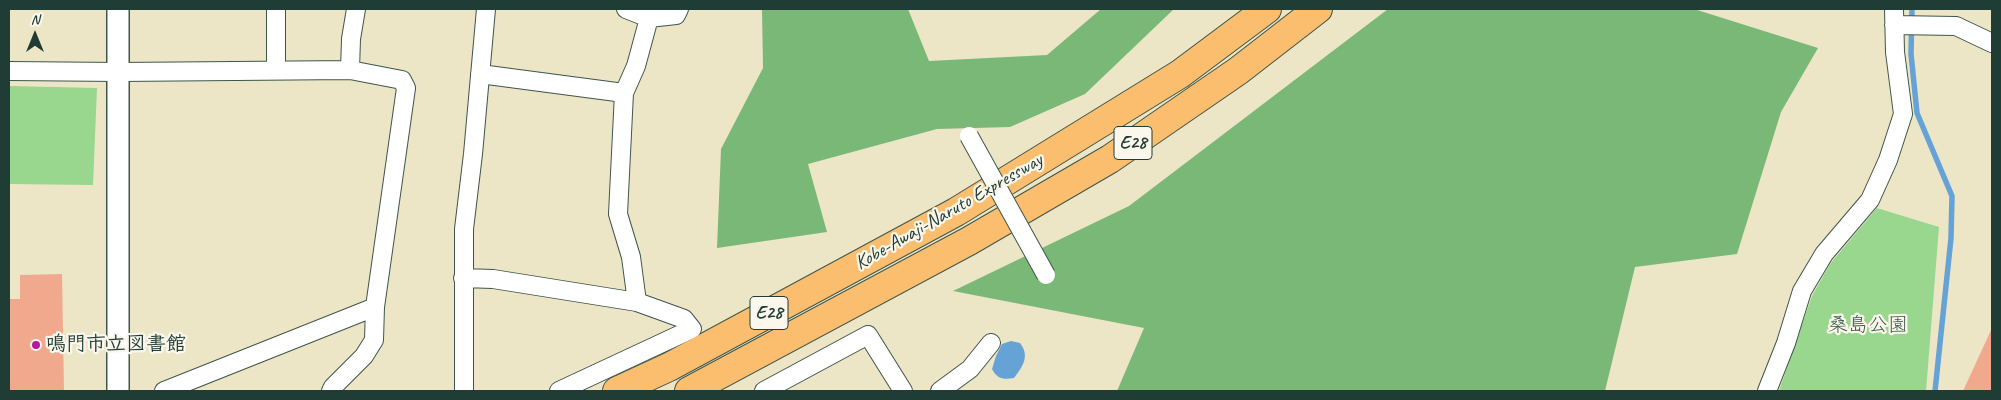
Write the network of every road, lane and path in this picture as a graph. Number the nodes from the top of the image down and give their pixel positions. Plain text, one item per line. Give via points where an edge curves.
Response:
1 (118, 9) edge
2 (276, 9) edge
3 (356, 9) edge
4 (486, 9) edge
5 (626, 9) edge
6 (679, 9) edge
7 (1267, 9) edge
8 (1318, 9) edge
9 (1894, 17) edge
10 (649, 18) junction
11 (1992, 43) edge
12 (276, 70) junction
13 (350, 70) junction
14 (9, 71) edge
15 (119, 72) junction
16 (480, 74) junction
17 (624, 93) junction
18 (969, 136) dead end
19 (1046, 275) dead end
20 (463, 278) junction
21 (637, 302) junction
22 (375, 307) junction
23 (991, 343) dead end
24 (118, 391) edge
25 (164, 391) edge
26 (331, 391) edge
27 (464, 391) edge
28 (559, 391) edge
29 (617, 391) edge
30 (689, 391) edge
31 (764, 391) edge
32 (904, 391) edge
33 (940, 391) edge
34 (1767, 391) edge

1 - 15 street
2 - 12 street
3 - 13 street
4 - 16 street
5 - 10 street
6 - 10 street via 676,15
7 - 29 highway, Kobe-Awaji-Naruto Expressway / E28 via 1180,74 956,212 669,367
8 - 30 highway, Kobe-Awaji-Naruto Expressway / E28 via 1238,71 1110,159 937,258
9 - 11 street via 1956,26
9 - 34 street via 1903,114 1888,160 1870,200 1824,254 1802,291
10 - 17 street via 636,66
12 - 13 street
12 - 15 street
13 - 22 street via 402,80 406,88
14 - 15 street
15 - 24 street
16 - 17 street
16 - 20 street via 464,229
17 - 21 street via 618,214 631,256
18 - 19 street, bridge
20 - 21 street via 493,279
20 - 27 street
21 - 28 street via 684,318 692,329
22 - 25 street
22 - 26 street via 374,340 364,356
23 - 33 street via 970,369
31 - 32 street via 868,335

